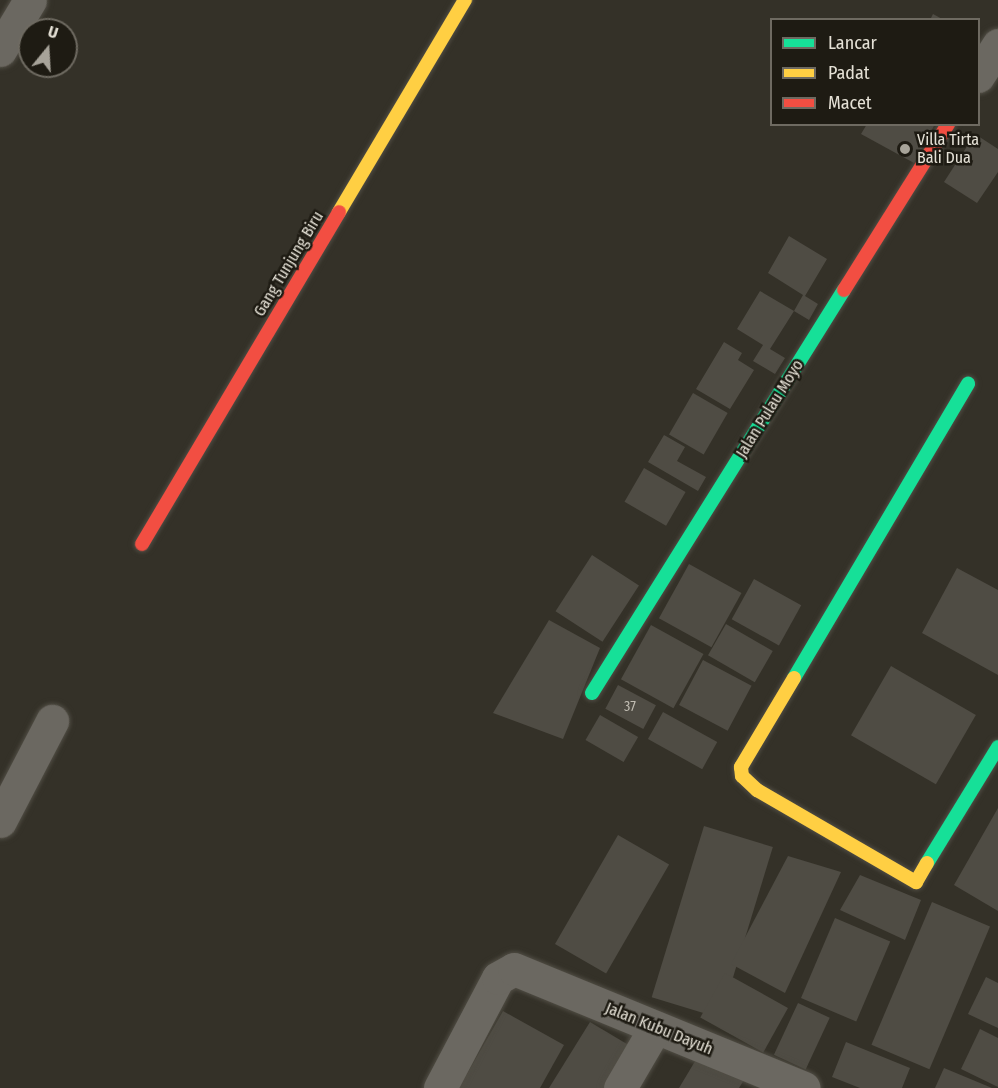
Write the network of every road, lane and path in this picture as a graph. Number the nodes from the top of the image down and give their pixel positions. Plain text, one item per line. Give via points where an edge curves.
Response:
1 (30, 0) edge
2 (465, 0) edge
3 (998, 45) edge
4 (0, 50) edge
5 (980, 73) edge
6 (947, 126) edge
7 (968, 384) dead end
8 (142, 544) dead end
9 (592, 693) dead end
10 (52, 721) dead end
11 (998, 747) edge
12 (0, 820) edge
13 (655, 1028) junction
14 (440, 1088) edge
15 (620, 1088) edge
16 (804, 1088) edge

1 - 4 street
2 - 8 street, Gang Tunjung Biru
3 - 5 street
6 - 9 street, Jalan Pulau Moyo
7 - 11 street via 741,767 742,776 757,790 916,882
10 - 12 street
13 - 14 street, Jalan Kubu Dayuh via 514,969 498,978
13 - 15 street
13 - 16 street, Jalan Kubu Dayuh

